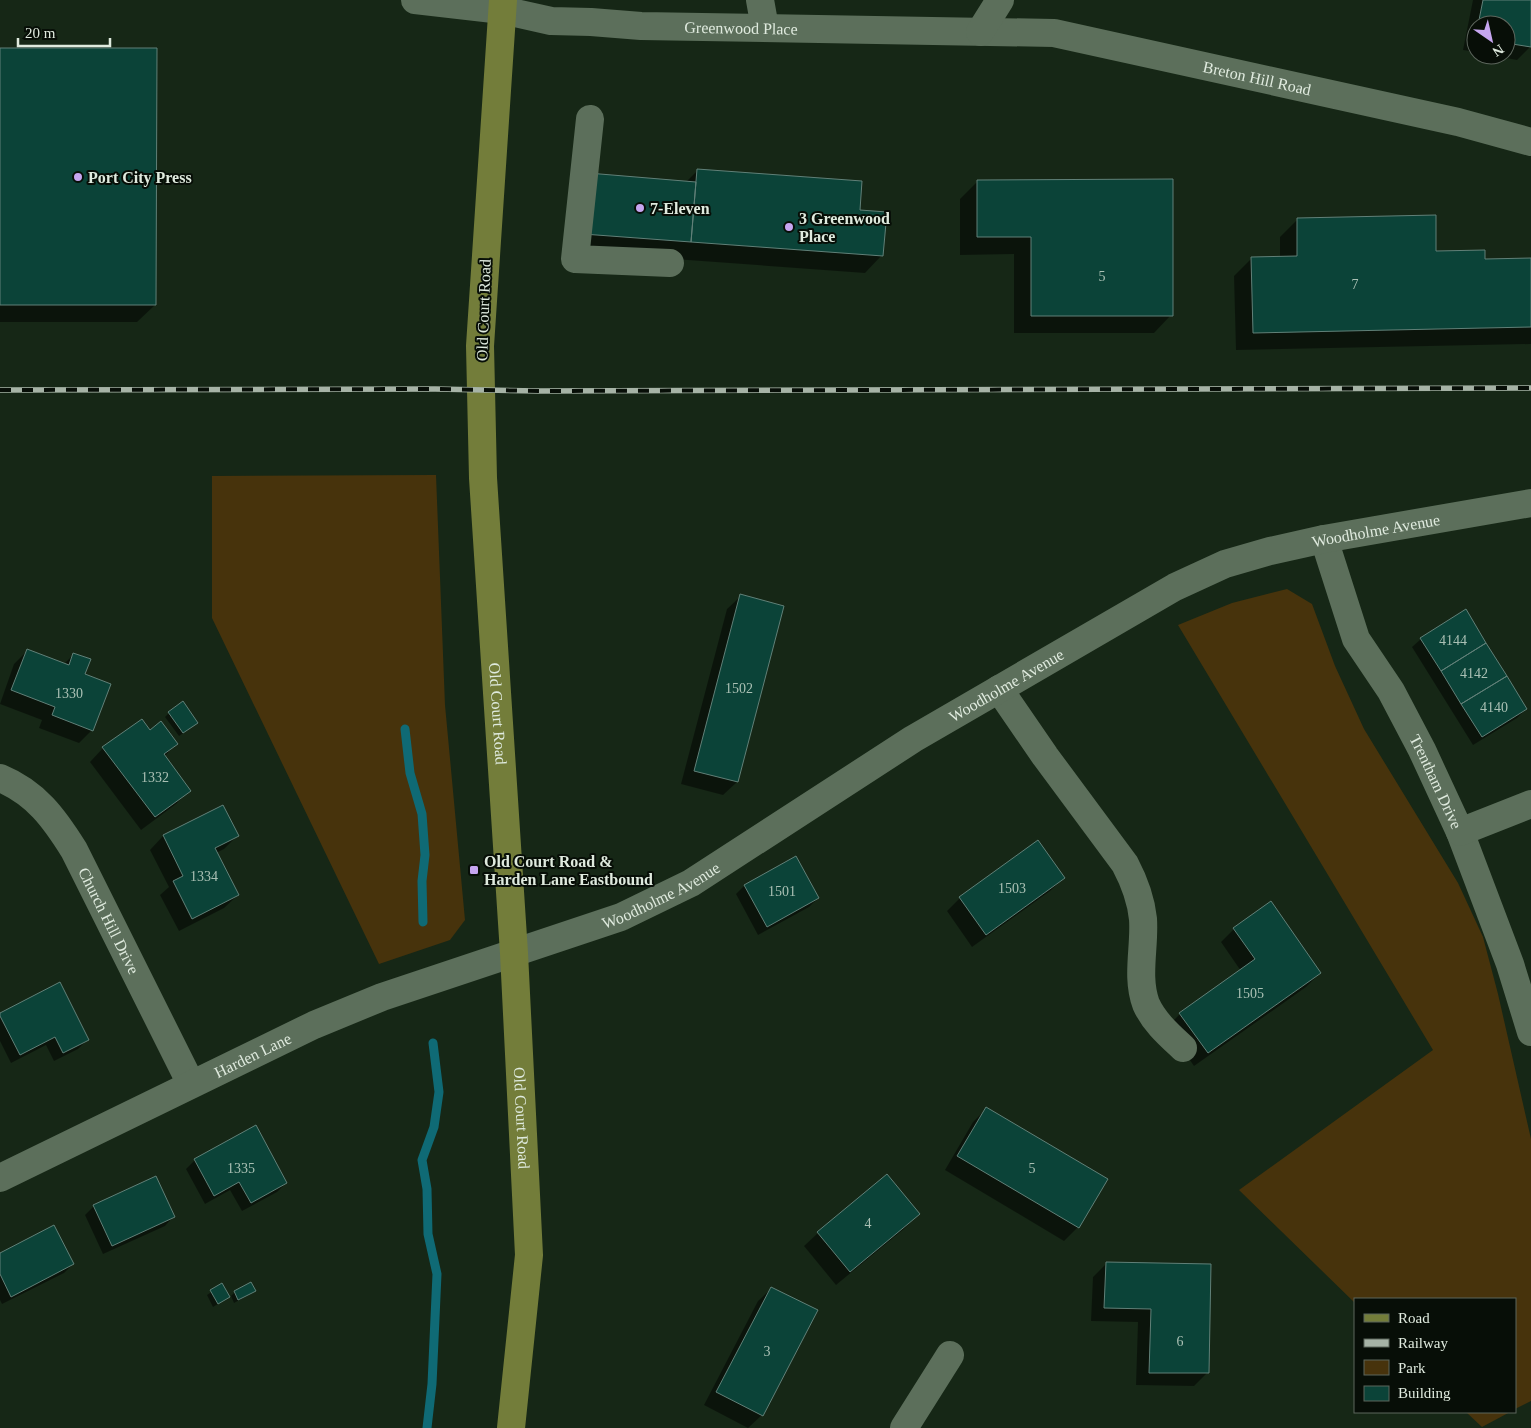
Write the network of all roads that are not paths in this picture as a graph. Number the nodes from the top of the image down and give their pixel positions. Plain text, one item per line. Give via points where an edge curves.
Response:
1 (415, 0) edge
2 (760, 0) edge
3 (1000, 0) edge
4 (503, 5) edge
5 (765, 28) junction
6 (980, 32) junction
7 (590, 119) dead end
8 (1531, 142) edge
9 (670, 263) dead end
10 (1531, 503) edge
11 (1324, 539) junction
12 (999, 689) junction
13 (0, 778) edge
14 (1531, 804) edge
15 (1460, 832) junction
16 (514, 953) junction
17 (1531, 1032) edge
18 (1183, 1048) dead end
19 (191, 1084) junction
20 (0, 1178) edge
21 (950, 1355) dead end
22 (511, 1428) edge
23 (904, 1428) edge

1 - 4 street, Greenwood Place
2 - 5 street
3 - 6 street
4 - 5 street, Greenwood Place via 552,21
4 - 16 main road, Old Court Road via 480,346 483,478
5 - 6 street, Greenwood Place
6 - 8 street, Breton Hill Road via 1054,33 1458,122
7 - 9 street via 575,260
10 - 11 street, Woodholme Avenue
11 - 12 street, Woodholme Avenue via 1225,564 1175,587
11 - 15 street, Trentham Drive via 1356,639 1391,691
12 - 16 street, Woodholme Avenue via 913,739 691,884 622,917
12 - 18 street via 1126,864 1140,900 1143,920 1142,982 1146,1004 1160,1027
13 - 19 street, Church Hill Drive via 38,801 74,850
14 - 15 street
15 - 17 street, Trentham Drive via 1510,964
16 - 19 street, Harden Lane via 374,1000
16 - 22 main road, Old Court Road via 529,1255
19 - 20 street, Harden Lane
21 - 23 street

